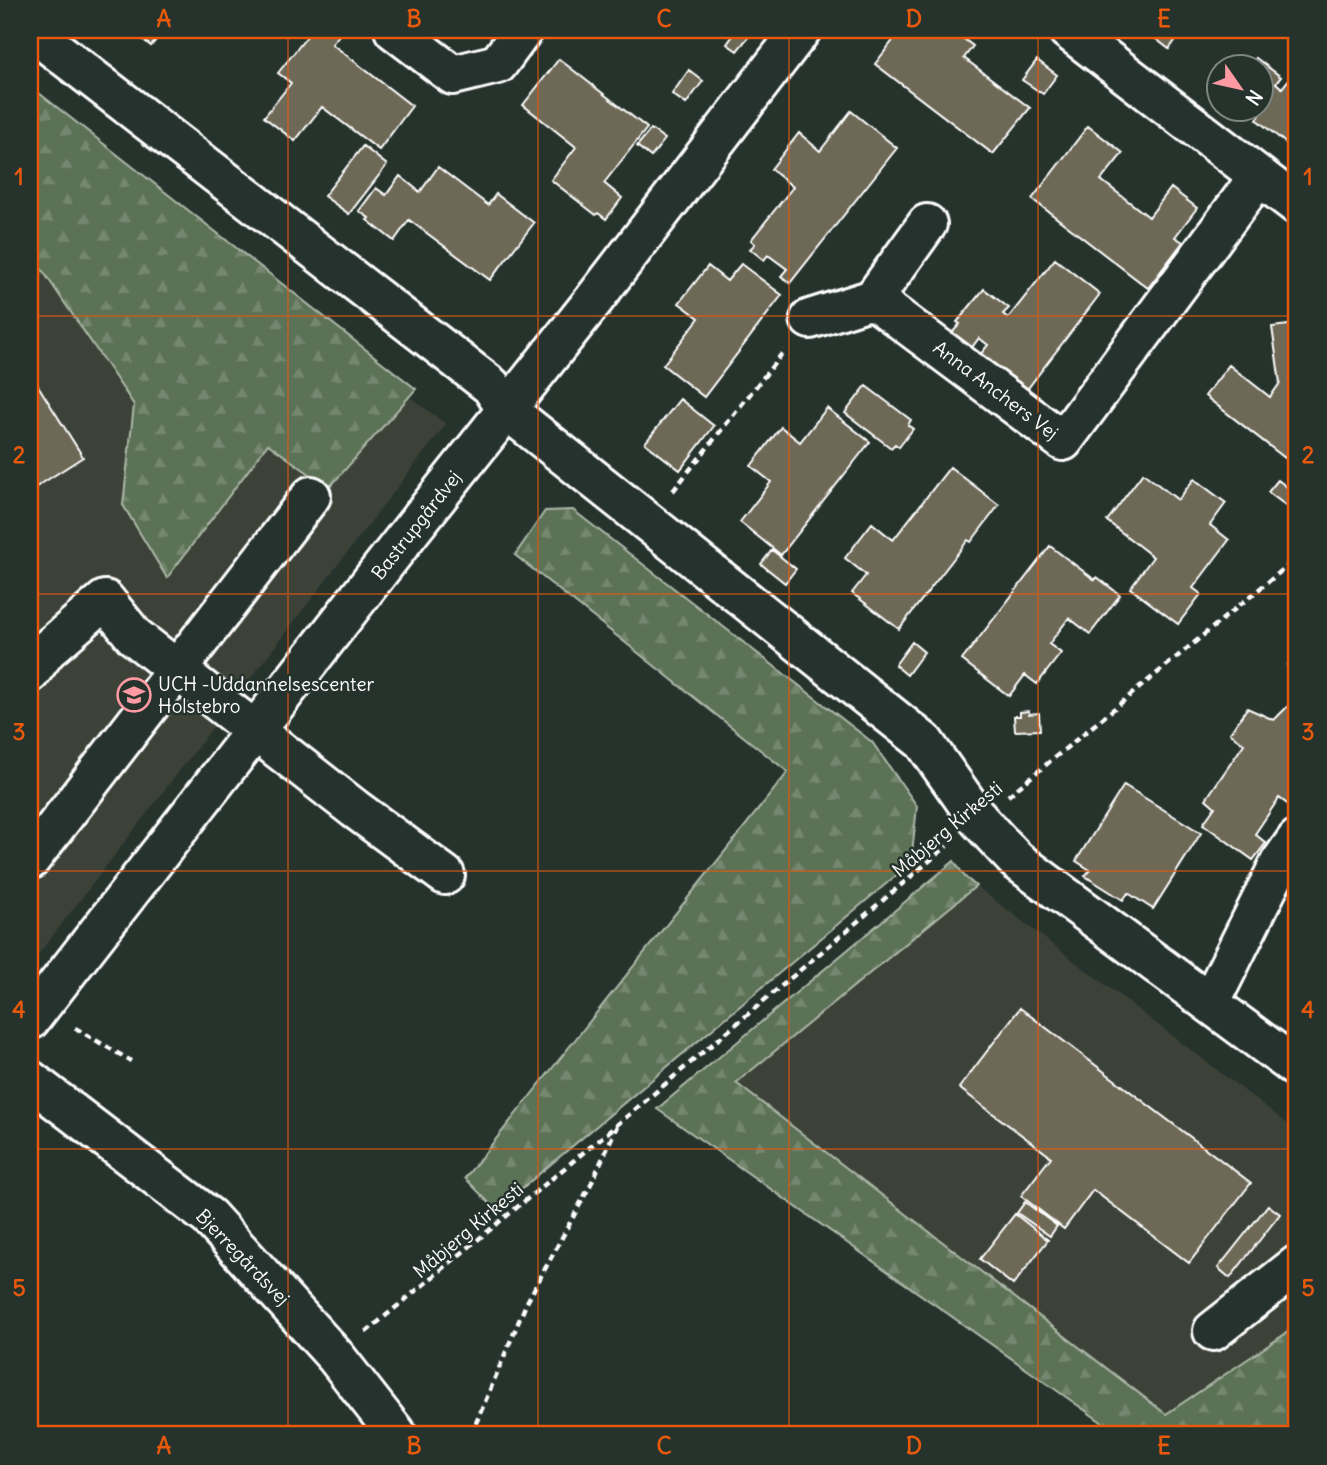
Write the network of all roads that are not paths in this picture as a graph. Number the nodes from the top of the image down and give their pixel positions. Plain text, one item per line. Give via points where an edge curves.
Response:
1 (30, 30) edge
2 (394, 30) edge
3 (523, 30) edge
4 (801, 30) edge
5 (1068, 30) edge
6 (1259, 176) junction
7 (1297, 205) edge
8 (927, 224) dead end
9 (873, 299) junction
10 (810, 319) road end
11 (507, 410) junction
12 (311, 496) dead end
13 (177, 669) junction
14 (30, 673) edge
15 (256, 730) junction
16 (1292, 856) edge
17 (30, 860) edge
18 (445, 875) dead end
19 (1210, 1003) junction
20 (35, 1013) edge
21 (1297, 1068) edge
22 (30, 1080) edge
23 (1297, 1265) edge
24 (1213, 1331) dead end
25 (397, 1435) edge

1 - 11 street via 491,386
2 - 3 street via 453,75 498,64
4 - 11 street, Bastrupgårdvej
5 - 6 street
6 - 7 street
6 - 9 street, Anna Anchers Vej via 1063,441
8 - 9 street
9 - 10 street
11 - 15 street, Bastrupgårdvej
11 - 19 street via 924,742 979,820 1016,860
12 - 13 street
13 - 14 street via 134,636 105,600 47,650
13 - 15 street
13 - 17 street
15 - 18 street
15 - 20 street, Bastrupgårdvej
16 - 19 street
19 - 21 street
22 - 25 street, Bjerregårdsvej via 209,1217 336,1357
23 - 24 street

